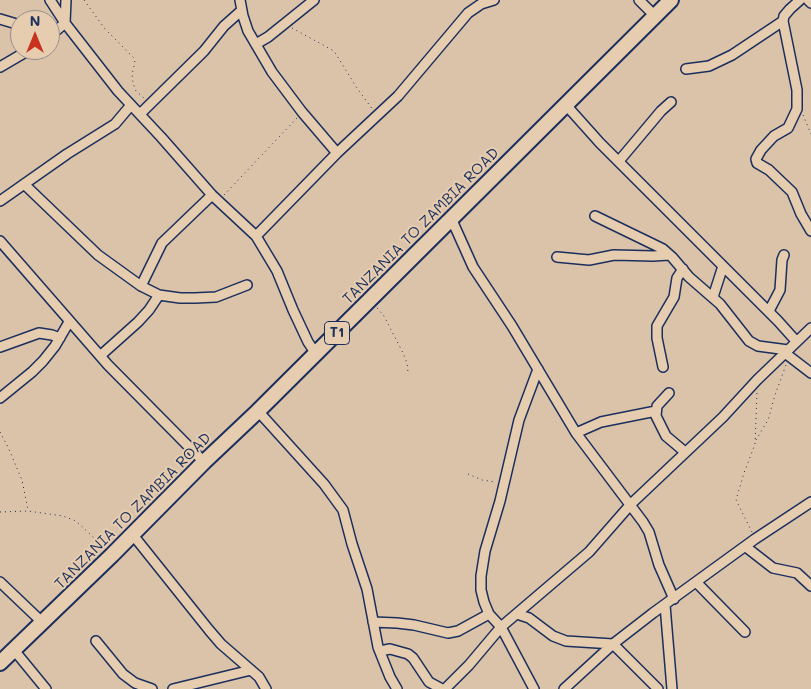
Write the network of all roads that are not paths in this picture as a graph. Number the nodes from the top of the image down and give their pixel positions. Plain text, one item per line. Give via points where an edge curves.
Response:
1 (50, 0) edge
2 (66, 0) edge
3 (240, 0) edge
4 (314, 0) edge
5 (466, 0) edge
6 (494, 0) edge
7 (639, 0) edge
8 (671, 0) edge
9 (800, 0) edge
10 (808, 0) edge
11 (811, 3) edge
12 (472, 8) junction
13 (242, 10) junction
14 (655, 16) junction
15 (783, 21) junction
16 (65, 23) junction
17 (60, 27) edge
18 (256, 44) junction
19 (12, 60) edge
20 (0, 67) edge
21 (686, 69) dead end
22 (671, 102) dead end
23 (131, 105) junction
24 (566, 105) junction
25 (140, 114) junction
26 (337, 152) junction
27 (619, 161) junction
28 (24, 184) junction
29 (215, 198) junction
30 (0, 201) edge
31 (595, 216) dead end
32 (451, 218) junction
33 (811, 231) edge
34 (256, 236) junction
35 (0, 241) edge
36 (669, 255) junction
37 (784, 255) dead end
38 (557, 257) dead end
39 (723, 266) junction
40 (683, 269) junction
41 (247, 285) dead end
42 (140, 286) junction
43 (159, 295) junction
44 (713, 297) junction
45 (769, 311) junction
46 (69, 322) junction
47 (811, 328) edge
48 (60, 338) junction
49 (796, 341) junction
50 (0, 347) edge
51 (787, 353) junction
52 (316, 354) junction
53 (100, 356) junction
54 (663, 367) dead end
55 (538, 369) junction
56 (811, 373) edge
57 (669, 393) dead end
58 (0, 398) edge
59 (656, 411) junction
60 (258, 412) junction
61 (576, 433) junction
62 (684, 452) junction
63 (204, 462) junction
64 (811, 502) edge
65 (631, 504) junction
66 (133, 535) junction
67 (746, 547) junction
68 (0, 582) edge
69 (696, 582) junction
70 (811, 586) edge
71 (674, 599) junction
72 (665, 605) junction
73 (489, 614) junction
74 (517, 614) junction
75 (373, 622) junction
76 (43, 623) junction
77 (501, 627) junction
78 (745, 632) dead end
79 (96, 640) dead end
80 (613, 644) junction
81 (14, 650) junction
82 (380, 651) junction
83 (0, 663) edge
84 (251, 670) junction
85 (46, 689) edge
86 (152, 689) edge
87 (173, 689) edge
88 (266, 689) edge
89 (397, 689) edge
90 (443, 689) edge
91 (534, 689) edge
92 (564, 689) edge
93 (658, 689) edge
94 (672, 689) edge

1 - 16 street
2 - 16 street
3 - 13 street
4 - 18 street
5 - 12 street
6 - 12 street
7 - 14 street
8 - 14 highway, TANZANIA TO ZAMBIA ROAD / T1
9 - 15 street
10 - 11 street
12 - 26 street via 398,96
13 - 18 street
13 - 25 street
14 - 24 highway, TANZANIA TO ZAMBIA ROAD / T1
15 - 21 street via 717,62
15 - 33 street via 798,90 798,105 788,128 774,136 756,160 792,192
16 - 17 street
16 - 23 street
18 - 26 street via 272,72
19 - 20 street
22 - 27 street
23 - 25 street
23 - 28 street via 115,124
24 - 27 street
24 - 32 highway, TANZANIA TO ZAMBIA ROAD / T1
25 - 29 street
26 - 34 street
27 - 39 street
28 - 30 street
28 - 42 street via 98,255
29 - 34 street
29 - 42 street via 162,243
31 - 36 street via 655,244
32 - 52 highway, TANZANIA TO ZAMBIA ROAD / T1
32 - 55 street via 473,267
34 - 52 street via 277,271
35 - 46 street
36 - 38 street via 614,255 589,260
36 - 40 street
37 - 45 street via 780,290
39 - 44 street
39 - 45 street
40 - 44 street
40 - 54 street via 677,278 674,298 657,326
41 - 43 street via 216,297
42 - 43 street
43 - 53 street via 138,322
44 - 51 street via 749,341
45 - 49 street
46 - 48 street
46 - 53 street
47 - 49 street
48 - 50 street via 39,333
48 - 58 street via 32,372
49 - 51 street
51 - 56 street
51 - 62 street via 723,418
52 - 60 highway, TANZANIA TO ZAMBIA ROAD / T1
53 - 63 street
55 - 61 street
55 - 73 street via 520,420 485,551 481,590
57 - 59 street
59 - 61 street via 601,422
59 - 62 street via 666,436
60 - 63 highway, TANZANIA TO ZAMBIA ROAD / T1
60 - 75 street via 324,484 343,510 367,589
61 - 65 street
62 - 65 street
63 - 66 highway, TANZANIA TO ZAMBIA ROAD / T1
64 - 67 street
65 - 71 street via 649,532
65 - 74 street via 589,552
66 - 76 highway, TANZANIA TO ZAMBIA ROAD / T1
66 - 84 street via 216,637
67 - 69 street
67 - 70 street via 773,568 797,573
68 - 76 street
69 - 71 street
69 - 78 street
71 - 72 street
72 - 80 street
72 - 94 street
73 - 75 street via 448,633
73 - 77 street
74 - 77 street
74 - 80 street via 529,618 553,636
75 - 82 street
76 - 81 highway, TANZANIA TO ZAMBIA ROAD / T1
77 - 90 street via 469,665
77 - 91 street
79 - 86 street via 123,674
80 - 92 street
80 - 93 street
81 - 83 highway, TANZANIA TO ZAMBIA ROAD / T1
81 - 85 street
82 - 89 street
82 - 90 street via 390,649 408,654 429,682
84 - 87 street
84 - 88 street

